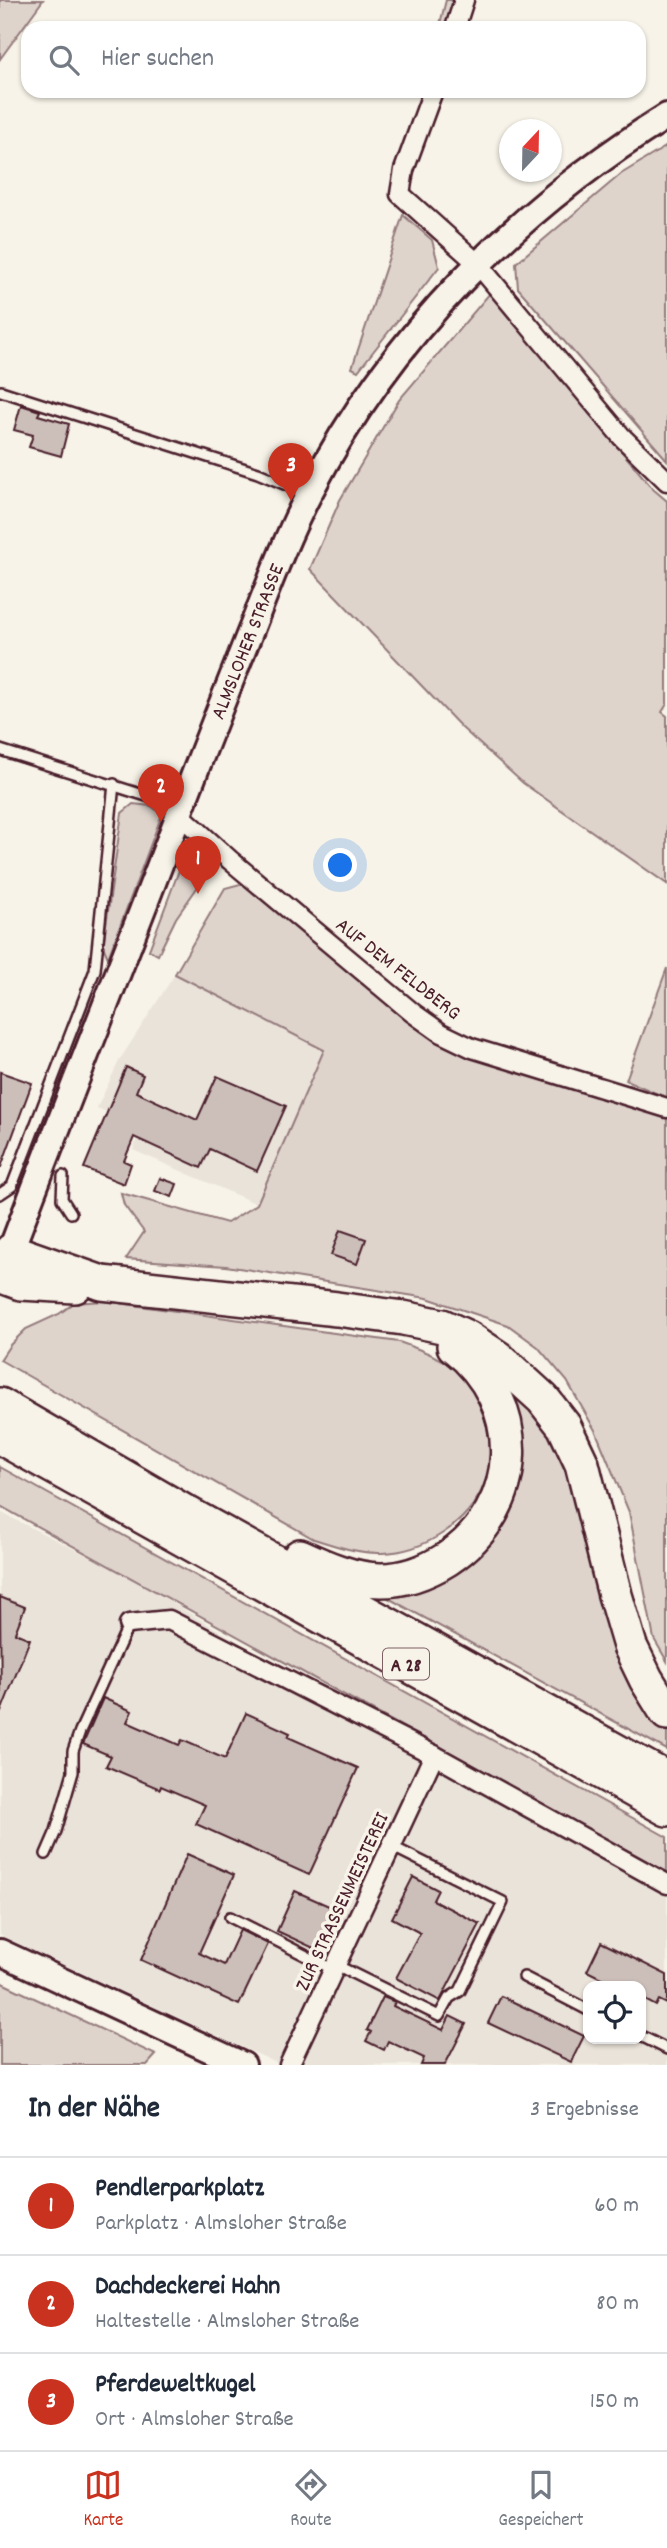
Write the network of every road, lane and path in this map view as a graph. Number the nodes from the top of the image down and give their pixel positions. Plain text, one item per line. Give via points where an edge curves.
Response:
1 (464, 0) edge
2 (456, 21) edge
3 (430, 98) edge
4 (667, 116) edge
5 (477, 263) junction
6 (1, 391) edge
7 (667, 481) edge
8 (309, 494) junction
9 (0, 750) edge
10 (114, 784) junction
11 (178, 813) junction
12 (667, 1108) edge
13 (64, 1177) dead end
14 (0, 1194) edge
15 (71, 1213) dead end
16 (4, 1269) edge
17 (403, 1318) junction
18 (0, 1405) edge
19 (0, 1437) edge
20 (183, 1511) junction
21 (129, 1624) joint
22 (667, 1713) edge
23 (433, 1755) junction
24 (667, 1779) edge
25 (667, 1809) edge
26 (391, 1846) junction
27 (46, 1854) dead end
28 (667, 1884) edge
29 (230, 1917) dead end
30 (0, 1952) edge
31 (335, 1967) junction
32 (524, 1977) dead end
33 (583, 2007) edge
34 (646, 2038) edge
35 (667, 2049) edge
36 (243, 2065) edge
37 (289, 2065) edge

1 - 2 street
3 - 5 street via 400,194
4 - 5 street, ALMSLOHER STRASSE via 567,184
5 - 7 street via 622,436
5 - 8 street, ALMSLOHER STRASSE via 388,366 345,429
6 - 8 lane
8 - 11 street, ALMSLOHER STRASSE
9 - 10 lane
10 - 11 lane via 156,799
10 - 14 lane via 95,970 12,1186
11 - 12 street, AUF DEM FELDBERG via 441,1033 472,1048
11 - 16 street, ALMSLOHER STRASSE
13 - 15 lane via 62,1199
16 - 17 highway
17 - 20 highway via 468,1357 499,1400 507,1429 509,1456 502,1489 486,1523 462,1549 433,1568 380,1580 331,1570 219,1514
17 - 22 highway via 442,1326 498,1358 543,1399 564,1426 582,1464 630,1646
18 - 20 highway, A 28
19 - 25 highway, A 28
20 - 24 highway, A 28
21 - 23 street via 169,1620
21 - 27 lane via 80,1731 73,1751 73,1772
23 - 26 street, ZUR STRASSENMEISTEREI
23 - 28 street
26 - 31 street, ZUR STRASSENMEISTEREI
26 - 31 lane via 503,1902 460,1991 449,1998 439,2016
29 - 31 lane
30 - 36 street
31 - 37 street, ZUR STRASSENMEISTEREI
32 - 33 lane
34 - 35 lane

